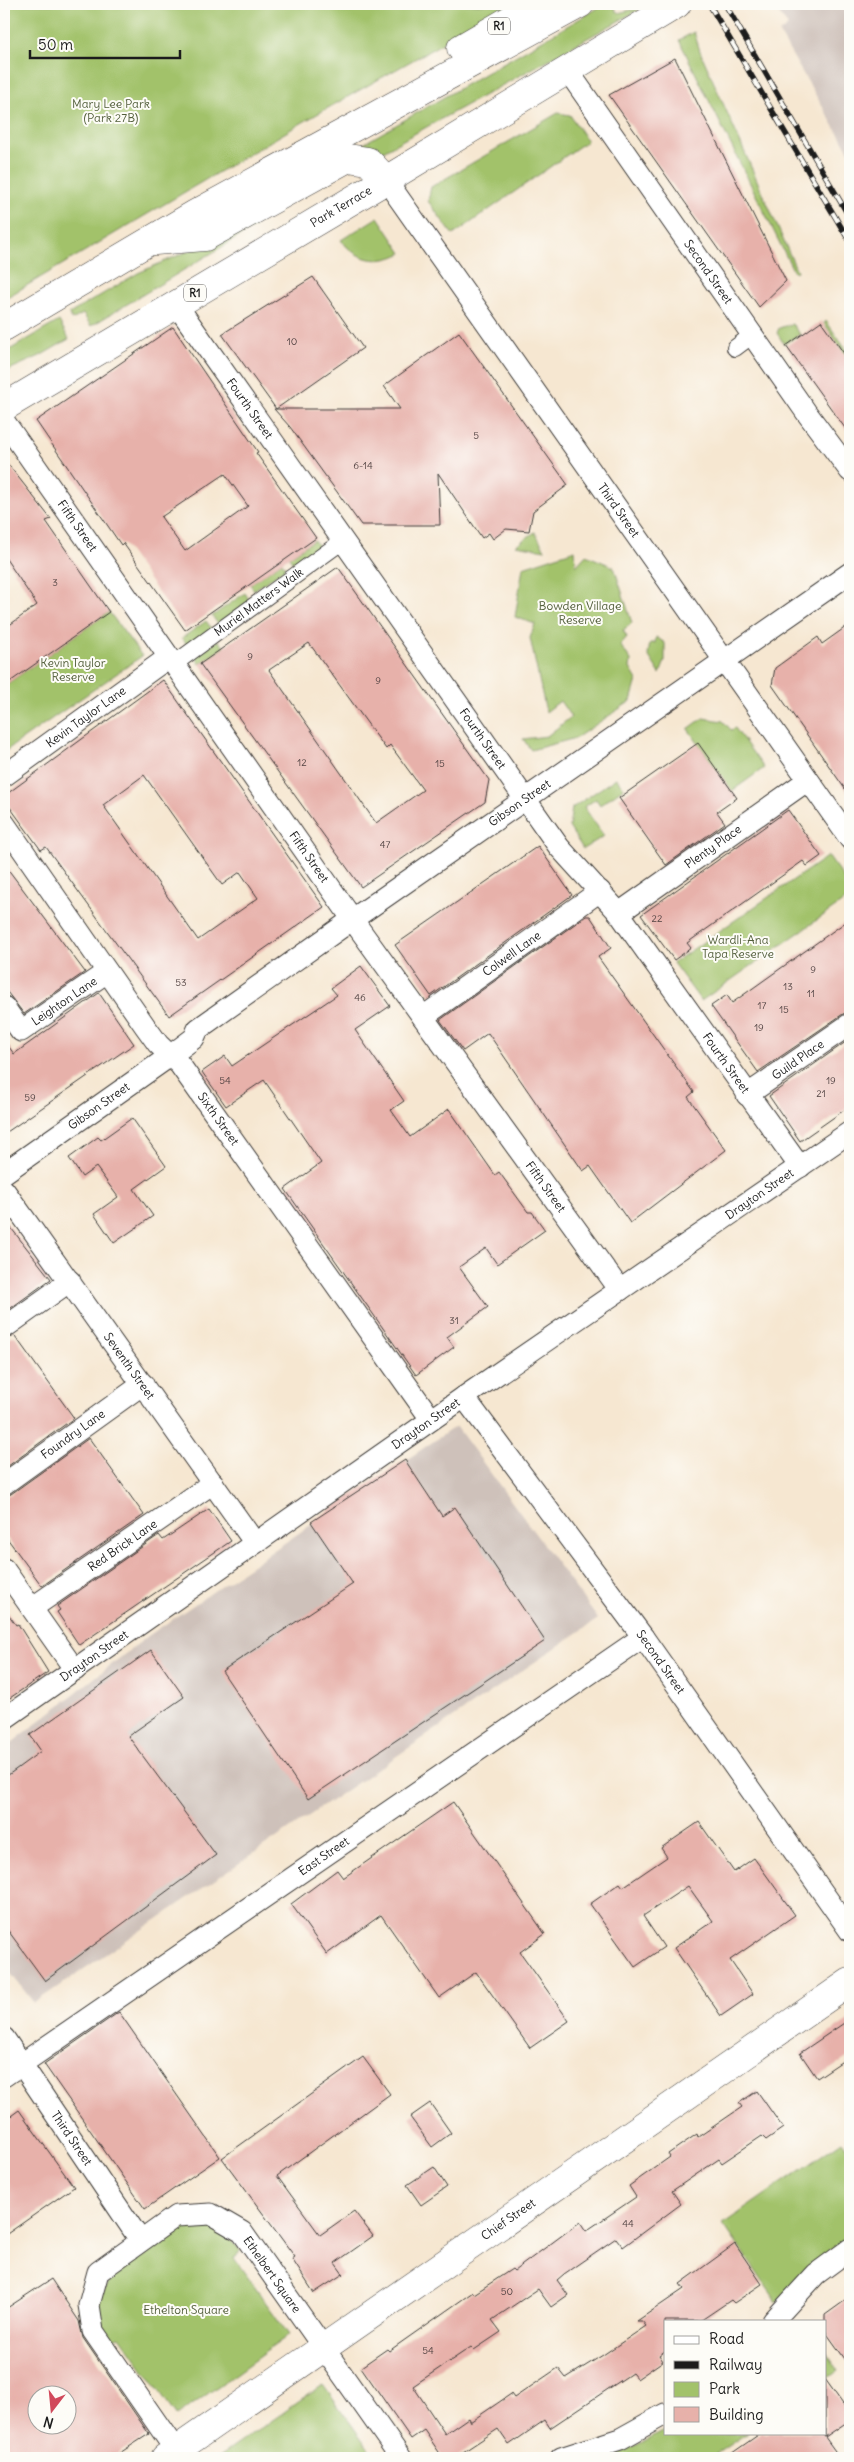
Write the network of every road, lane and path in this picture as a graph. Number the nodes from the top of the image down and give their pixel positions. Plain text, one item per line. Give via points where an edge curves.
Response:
1 (537, 4) edge
2 (580, 4) edge
3 (676, 4) edge
4 (568, 71) junction
5 (386, 180) junction
6 (195, 214) junction
7 (149, 242) junction
8 (176, 304) junction
9 (4, 327) edge
10 (47, 381) junction
11 (4, 391) edge
12 (4, 407) edge
13 (4, 421) edge
14 (850, 471) edge
15 (344, 540) junction
16 (850, 573) edge
17 (850, 590) edge
18 (172, 661) junction
19 (728, 667) junction
20 (4, 776) edge
21 (808, 780) junction
22 (530, 805) junction
23 (4, 822) edge
24 (847, 828) edge
25 (600, 891) junction
26 (619, 913) junction
27 (357, 924) junction
28 (107, 972) junction
29 (4, 1006) edge
30 (423, 1017) junction
31 (850, 1024) edge
32 (170, 1056) junction
33 (748, 1095) junction
34 (850, 1132) edge
35 (800, 1167) junction
36 (4, 1173) edge
37 (4, 1190) edge
38 (70, 1281) junction
39 (620, 1290) junction
40 (4, 1328) edge
41 (143, 1384) junction
42 (464, 1397) junction
43 (431, 1419) junction
44 (212, 1483) junction
45 (4, 1484) edge
46 (256, 1543) junction
47 (4, 1569) edge
48 (32, 1608) junction
49 (642, 1637) junction
50 (75, 1670) junction
51 (4, 1719) edge
52 (850, 1931) edge
53 (850, 1982) edge
54 (4, 2038) edge
55 (21, 2064) junction
56 (4, 2076) edge
57 (140, 2240) junction
58 (850, 2249) edge
59 (774, 2320) edge
60 (323, 2347) junction
61 (664, 2415) edge
62 (174, 2456) edge
63 (401, 2458) edge
64 (561, 2458) edge

1 - 6 main road, R1 via 241,177
2 - 6 main road
3 - 4 main road, Park Terrace / R1
4 - 5 main road, Park Terrace / R1
4 - 14 street, Second Street
5 - 7 main road via 368,161 348,158 205,237
5 - 8 main road, Park Terrace / R1
5 - 19 street, Third Street
6 - 7 main road, R1
7 - 9 main road, R1
8 - 10 main road, Park Terrace / R1
8 - 15 street, Fourth Street
10 - 11 main road
10 - 12 main road, Park Terrace / R1
13 - 18 street, Fifth Street
15 - 18 street, Muriel Matters Walk
15 - 22 street, Fourth Street
16 - 19 street, Gibson Street
17 - 19 street, Gibson Street
18 - 20 street, Kevin Taylor Lane
18 - 27 street, Fifth Street
19 - 21 street, Third Street
19 - 22 street, Gibson Street
21 - 24 street, Third Street
21 - 26 street, Plenty Place
22 - 25 street, Fourth Street via 560,847
22 - 27 street, Gibson Street
23 - 28 street, Sixth Street
25 - 26 street, Fourth Street
25 - 30 street, Colwell Lane
26 - 33 street, Fourth Street
27 - 30 street, Fifth Street
27 - 32 street, Gibson Street via 207,1038 194,1038
28 - 29 street, Leighton Lane via 21,1030
28 - 32 street, Sixth Street
30 - 39 street, Fifth Street
31 - 33 street, Guild Place
32 - 36 street, Gibson Street
32 - 43 street, Sixth Street via 180,1065
33 - 35 street, Fourth Street
34 - 35 street, Drayton Street
35 - 39 street, Drayton Street
37 - 38 street, Seventh Street
38 - 40 street
38 - 41 street, Seventh Street
39 - 42 street, Drayton Street
41 - 44 street, Seventh Street
41 - 45 street, Foundry Lane
42 - 43 street, Drayton Street
42 - 49 street, Second Street
43 - 46 street, Drayton Street
44 - 46 street, Seventh Street
44 - 48 street, Red Brick Lane
46 - 50 street, Drayton Street
47 - 48 street
48 - 50 street
49 - 52 street, Second Street
49 - 55 street, East Street
50 - 51 street, Drayton Street
53 - 60 main road, Chief Street
54 - 55 street, Third Street
55 - 56 street, East Street
55 - 57 street, Third Street
57 - 60 street, Ethelbert Square via 176,2216 211,2214 242,2232
57 - 62 street, Ethelbert Square via 98,2272 89,2305 93,2331
58 - 59 street via 816,2274
60 - 62 main road, Chief Street
60 - 63 street, Ethelbert Square
61 - 64 street via 620,2439

